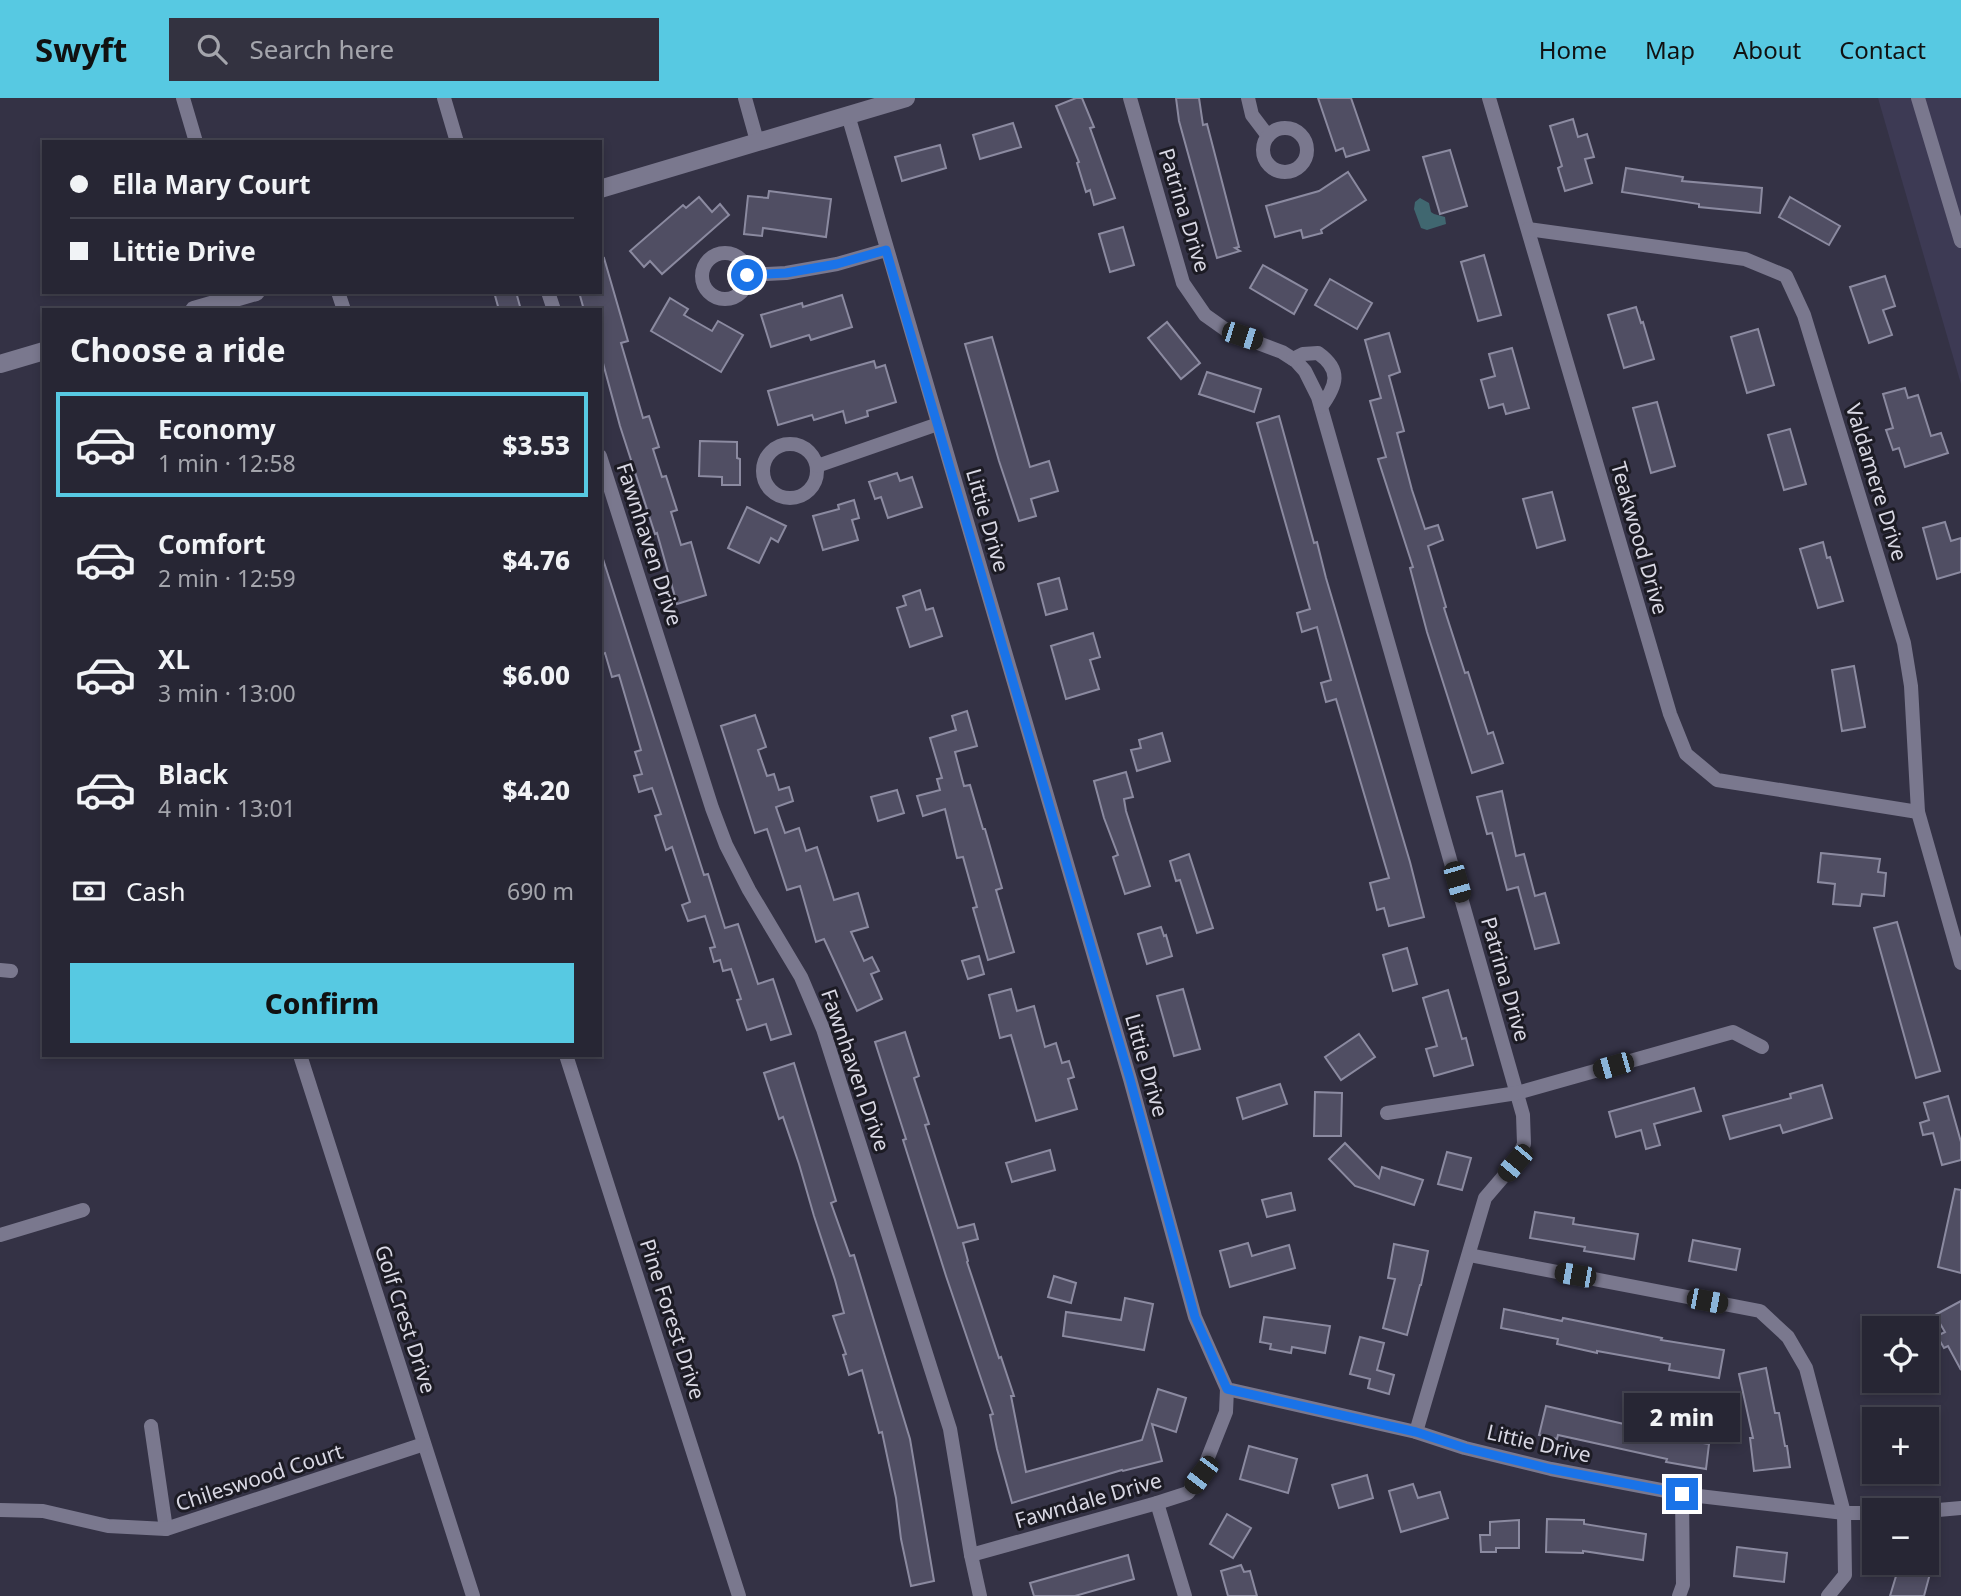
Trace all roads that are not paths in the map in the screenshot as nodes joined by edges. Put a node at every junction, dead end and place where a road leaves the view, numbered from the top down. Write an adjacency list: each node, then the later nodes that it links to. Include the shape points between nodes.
1 (183, 98): 11 (street)
2 (444, 98): 12 (street)
3 (745, 98): 13 (street)
4 (905, 98): 9 (street)
5 (1130, 98): 22 (street, Patrina Drive, via 1183,283 1199,310 1229,332)
6 (1248, 98): 10 (street, via 1252,115)
7 (1489, 98): 15 (street, Teakwood Drive)
8 (1918, 98): 16 (street)
9 (848, 115): 13 (street); 17 (street, Littie Drive)
10 (1268, 136)
11 (195, 140)
12 (456, 140)
13 (757, 141): 14 (street)
14 (602, 188)
15 (1528, 229): 28 (street, Teakwood Drive, via 1670,714 1686,754 1717,780); 28 (street, Valdamere Drive, via 1745,259 1786,275 1804,315 1904,643 1915,729)
16 (1961, 241)
17 (886, 250): 18 (street, via 786,273); 25 (street, Littie Drive)
18 (747, 275)
19 (246, 294): 20 (street)
20 (200, 308)
21 (42, 352): 23 (street)
22 (1293, 359): 24 (street, Patrina Drive, via 1305,371); 24 (street, Patrina Drive, via 1318,353 1333,366 1331,394)
23 (0, 364)
24 (1321, 407): 33 (street, Patrina Drive)
25 (938, 424): 27 (street); 38 (street, Littie Drive, via 1195,1317)
26 (602, 462): 50 (street, Fawnhaven Drive, via 726,845 802,977 823,1029 950,1429)
27 (817, 466)
28 (1918, 812): 29 (street, Valdamere Drive)
29 (1961, 963)
30 (1762, 1047): 33 (street, via 1733,1032)
31 (301, 1057): 41 (street, Golf Crest Drive)
32 (567, 1057): 52 (street, Pine Forest Drive)
33 (1517, 1093): 34 (street); 37 (street, Patrina Drive, via 1524,1144 1515,1163 1485,1198)
34 (1387, 1113)
35 (83, 1210): 36 (street)
36 (0, 1235)
37 (1469, 1255): 40 (street, Patrina Drive); 47 (street, via 1760,1311 1788,1337 1806,1368)
38 (1227, 1389): 40 (street, Littie Drive); 43 (street, Fawndale Drive, via 1226,1412 1201,1475 1188,1493)
39 (151, 1426): 49 (street, Chileswood Court)
40 (1416, 1432): 42 (street, Littie Drive, via 1551,1469)
41 (424, 1444): 49 (street, Chileswood Court); 51 (street, Golf Crest Drive)
42 (1682, 1494): 47 (street, Littie Drive); 55 (street, via 1683,1585)
43 (1157, 1503): 50 (street, Fawndale Drive); 54 (street)
44 (1961, 1508): 46 (street)
45 (0, 1510): 49 (street, via 43,1511 108,1526)
46 (1939, 1510)
47 (1844, 1513): 48 (street, Littie Drive); 56 (street, via 1845,1575)
48 (1862, 1513)
49 (166, 1529)
50 (971, 1555): 53 (street, Fawnhaven Drive)
51 (473, 1596)
52 (739, 1596)
53 (980, 1596)
54 (1185, 1596)
55 (1679, 1596)
56 (1828, 1596)

